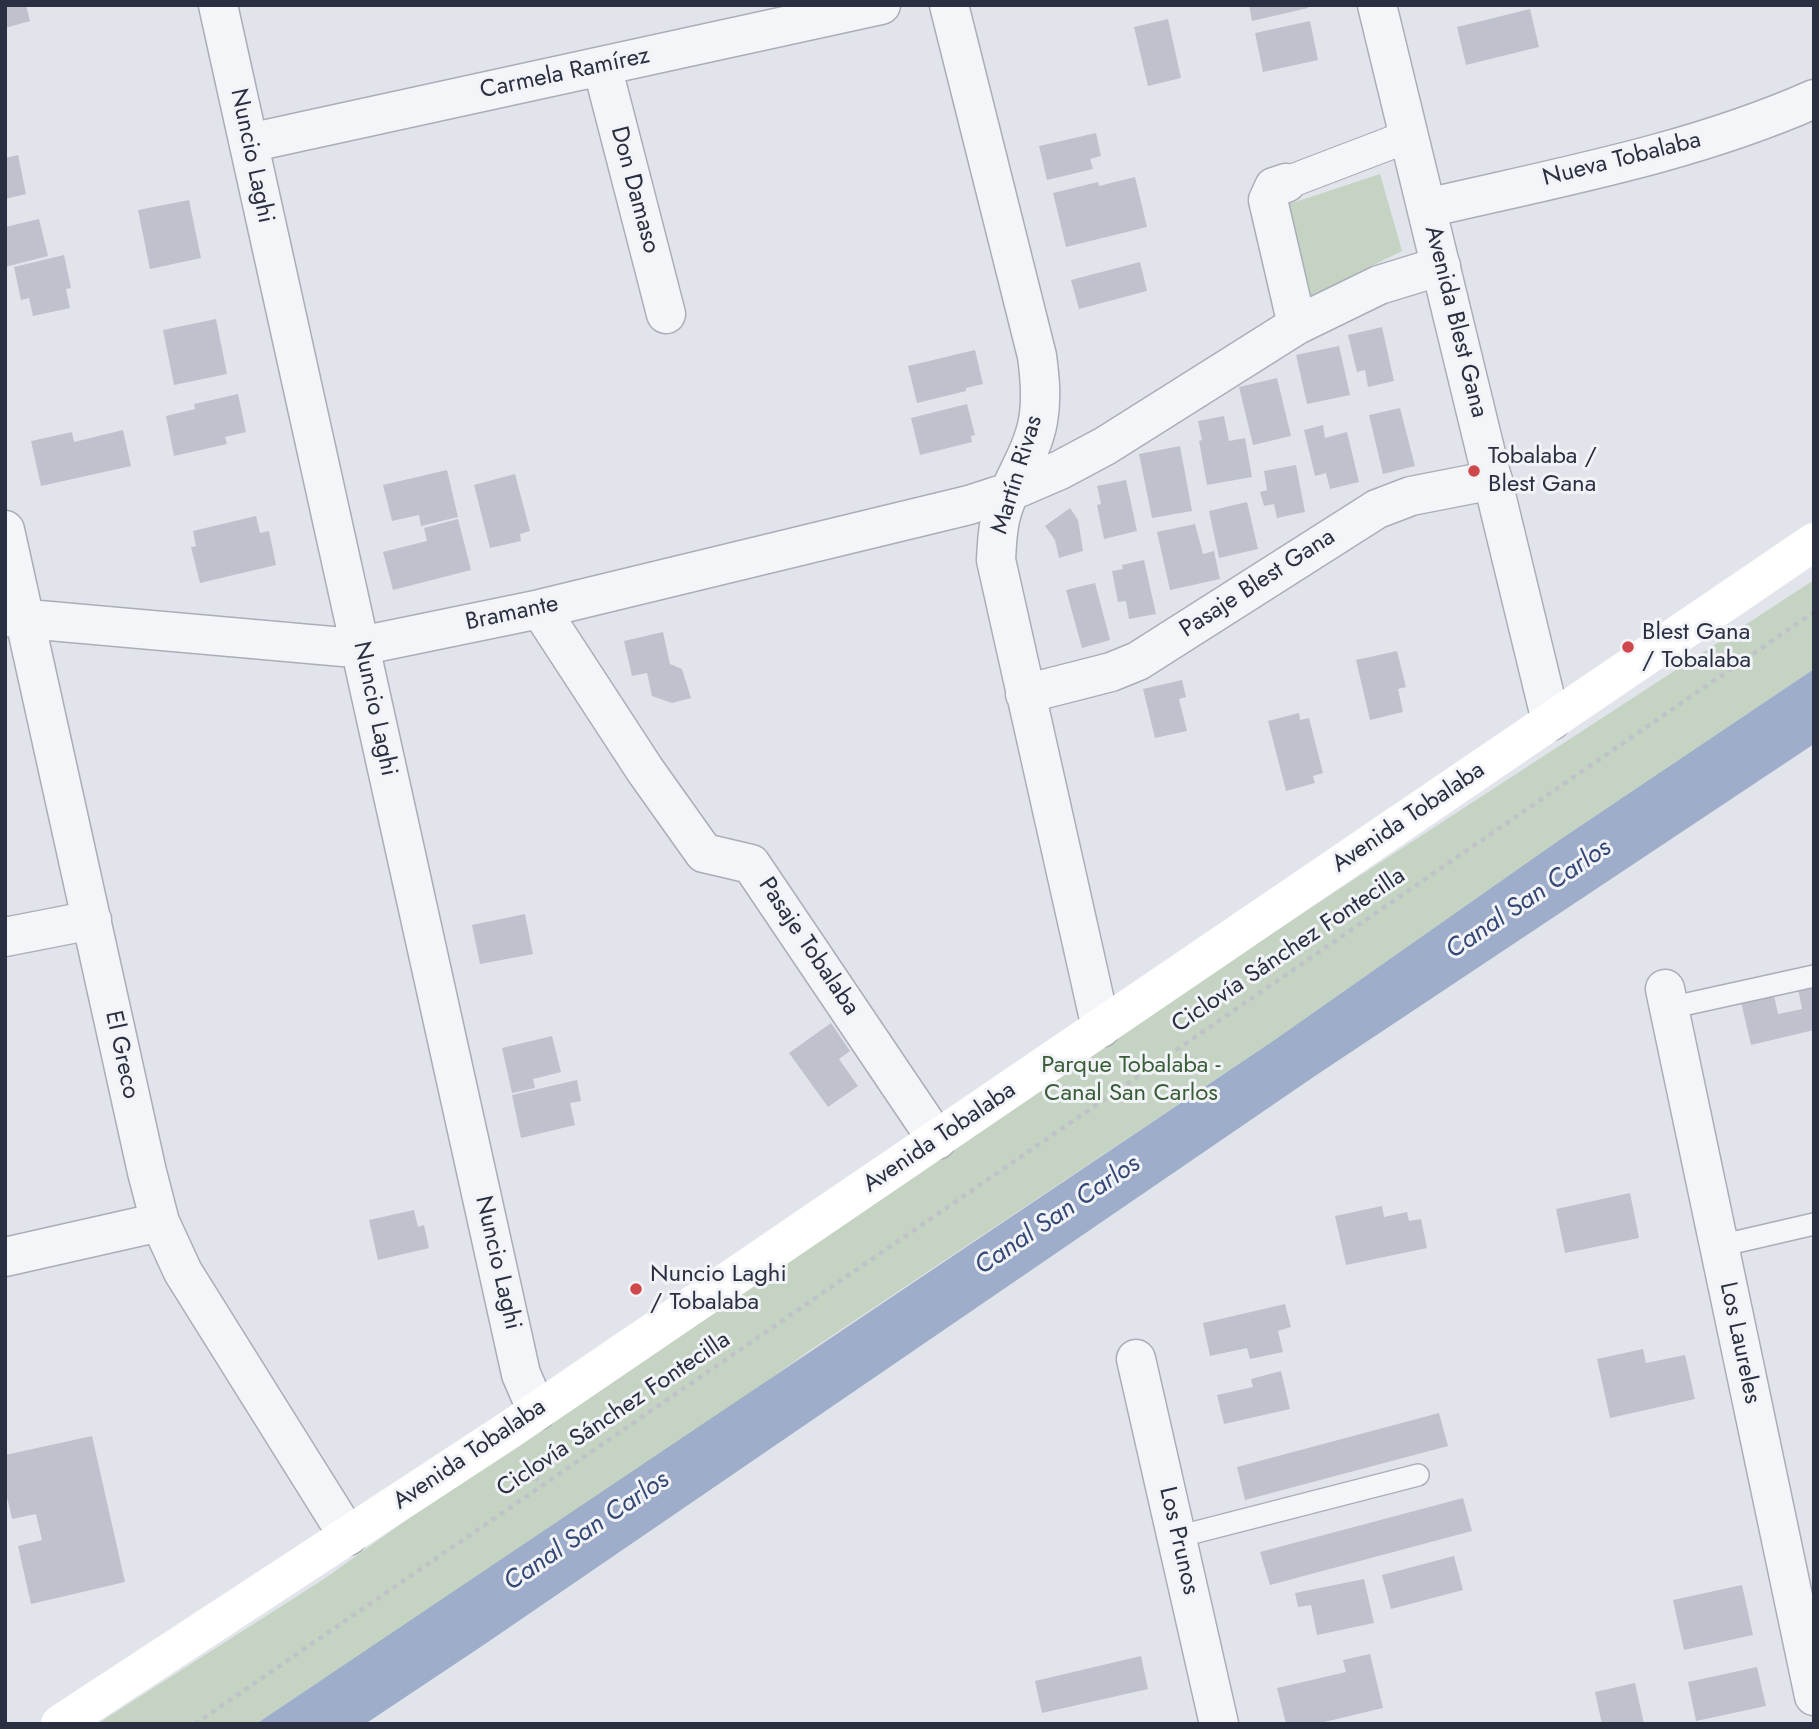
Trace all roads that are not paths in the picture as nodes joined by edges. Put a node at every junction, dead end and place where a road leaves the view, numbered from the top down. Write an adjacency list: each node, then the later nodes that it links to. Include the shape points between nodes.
1 (218, 5): 8 (street, Nuncio Laghi)
2 (881, 5): 5 (street, Carmela Ramírez)
3 (949, 5): 15 (street, Martín Rivas, via 1040,379 1038,424)
4 (1377, 5): 7 (street, Avenida Blest Gana)
5 (602, 66): 8 (street, Carmela Ramírez); 12 (street, Don Damaso)
6 (1814, 99): 10 (street, Nueva Tobalaba, via 1682,146)
7 (1409, 136): 9 (street); 10 (street, Avenida Blest Gana)
8 (248, 143): 20 (street, Nuncio Laghi)
9 (1286, 183): 13 (street, via 1274,187 1268,200)
10 (1427, 208): 11 (street, Avenida Blest Gana)
11 (1441, 266): 13 (street, via 1379,285); 14 (street, Avenida Blest Gana)
12 (666, 314)
13 (1297, 325): 15 (street, via 1105,446)
14 (1493, 480): 21 (street, Pasaje Blest Gana, via 1411,496 1377,509 1138,661); 22 (street, Avenida Blest Gana)
15 (1009, 492): 18 (street, Bramante); 21 (street, Martín Rivas, via 997,534 996,560)
16 (5, 530): 19 (street, El Greco)
17 (1814, 542): 22 (main road, Avenida Tobalaba)
18 (540, 609): 20 (street, Bramante); 28 (street, Pasaje Tobalaba, via 704,853 751,864)
19 (16, 618): 20 (street, Bramante); 23 (street, El Greco)
20 (360, 646): 34 (street, Nuncio Laghi, via 522,1374)
21 (1025, 694): 27 (street, Martín Rivas)
22 (1551, 721): 27 (main road, Avenida Tobalaba)
23 (92, 920): 24 (street); 29 (street, El Greco)
24 (5, 937)
25 (1814, 976): 26 (lane)
26 (1667, 999): 31 (street, Los Laureles)
27 (1101, 1028): 28 (main road, Avenida Tobalaba)
28 (937, 1140): 34 (main road, Avenida Tobalaba)
29 (160, 1222): 32 (street); 36 (street, El Greco, via 183,1272)
30 (1814, 1224): 31 (lane)
31 (1719, 1246): 38 (street, Los Laureles)
32 (5, 1256)
33 (1136, 1359): 37 (street, Los Prunos)
34 (537, 1411): 36 (main road, Avenida Tobalaba)
35 (1418, 1475): 37 (lane)
36 (348, 1536): 39 (main road, Avenida Tobalaba)
37 (1177, 1537): 40 (street, Los Prunos)
38 (1814, 1696)
39 (60, 1724)
40 (1219, 1724)

